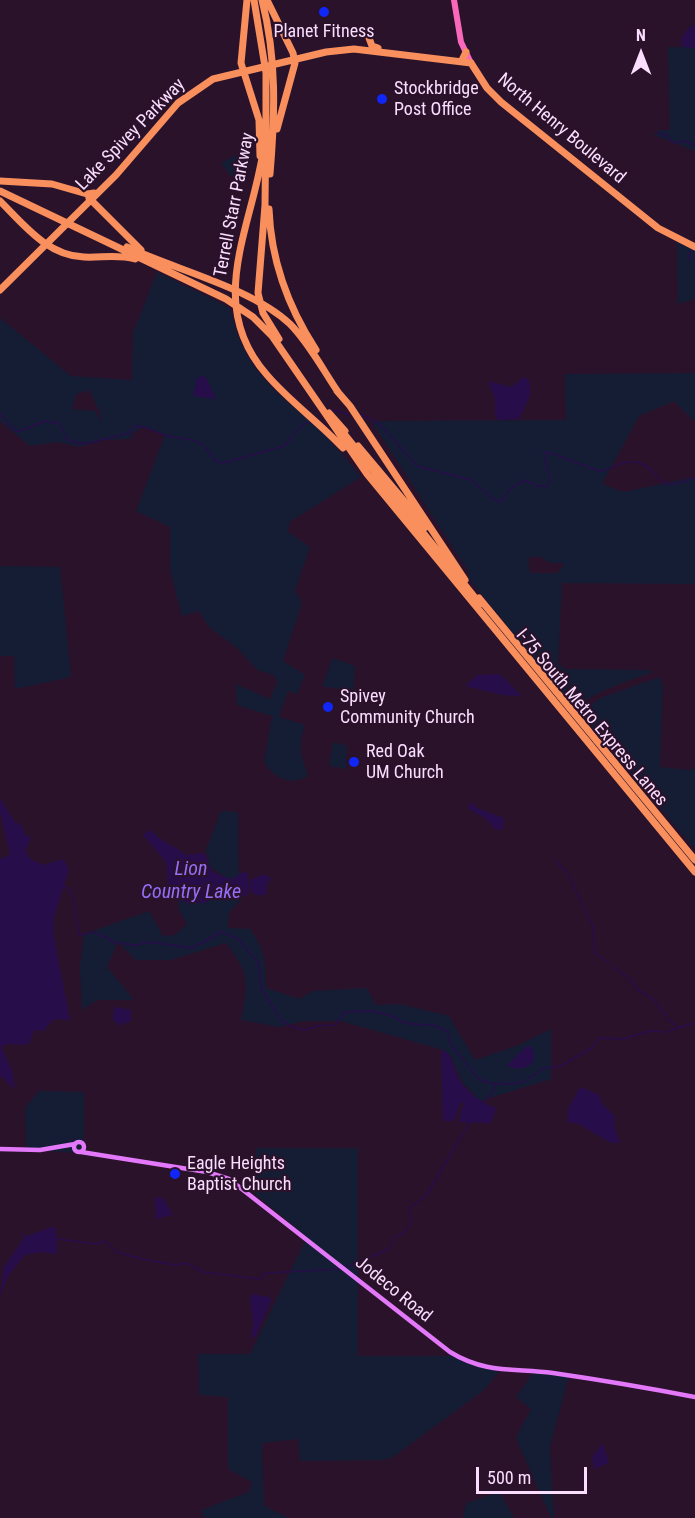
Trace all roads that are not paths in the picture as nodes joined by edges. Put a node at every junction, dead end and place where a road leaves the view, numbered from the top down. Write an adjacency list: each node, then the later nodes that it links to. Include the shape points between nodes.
1 (247, 0): 12 (highway)
2 (254, 0): 13 (highway, Terrell Starr Parkway, via 266,73)
3 (262, 0): 14 (highway, Terrell Starr Parkway, via 274,71)
4 (267, 0): 9 (highway)
5 (454, 0): 7 (main road, North Henry Boulevard)
6 (326, 43): 8 (highway)
7 (466, 52): 10 (highway); 11 (main road, North Henry Boulevard)
8 (326, 55): 9 (highway, Lake Spivey Parkway); 10 (highway, Lake Spivey Parkway, via 360,46); 11 (highway, via 337,50 368,49)
9 (295, 56): 12 (highway, Lake Spivey Parkway); 17 (highway)
10 (462, 60): 11 (highway, Lake Spivey Parkway)
11 (471, 63): 24 (highway, North Henry Boulevard, via 496,98)
12 (240, 68): 16 (highway, Lake Spivey Parkway, via 185,97); 19 (highway, via 261,131); 22 (highway, Lake Spivey Parkway, via 210,78 183,94)
13 (266, 116): 19 (highway, Terrell Starr Parkway); 23 (highway)
14 (272, 145): 17 (highway, Terrell Starr Parkway); 23 (highway)
15 (142, 156): 16 (highway)
16 (132, 157): 22 (highway, Lake Spivey Parkway)
17 (271, 164): 37 (highway, Terrell Starr Parkway, via 270,222 280,279 298,320)
18 (0, 181): 22 (highway, via 52,184)
19 (257, 182): 39 (highway, Terrell Starr Parkway, via 235,280 236,313 245,342 262,370)
20 (0, 186): 27 (highway)
21 (0, 191): 27 (highway)
22 (92, 199): 29 (highway, Lake Spivey Parkway); 31 (highway, via 130,241)
23 (266, 200): 36 (highway, I-75 South Metro Express Lanes, via 258,297)
24 (622, 200): 26 (highway, North Henry Boulevard); 26 (main road, via 634,201)
25 (0, 201): 29 (highway)
26 (644, 217): 30 (highway, North Henry Boulevard, via 672,237)
27 (63, 219): 28 (highway)
28 (73, 224): 31 (highway); 32 (highway)
29 (44, 246): 32 (highway, via 78,257 129,258); 33 (highway, Lake Spivey Parkway); 34 (highway, Lake Spivey Parkway)
30 (695, 247)
31 (156, 259): 35 (highway, via 275,311 300,336)
32 (168, 272): 36 (highway, via 233,303 258,321)
33 (0, 285)
34 (0, 290)
35 (337, 391): 37 (highway); 41 (highway)
36 (321, 405): 38 (highway, I-75 South Metro Express Lanes); 39 (highway); 40 (highway)
37 (350, 406): 43 (highway, via 479,598)
38 (335, 421): 40 (highway, I-75 South Metro Express Lanes); 41 (highway, I-75 South Metro Express Lanes)
39 (367, 474): 45 (highway)
40 (404, 511): 42 (highway, I-75 South Metro Express Lanes)
41 (424, 525): 42 (highway, I-75 South Metro Express Lanes)
42 (466, 587): 44 (highway, I-75 South Metro Express Lanes)
43 (695, 860)
44 (695, 866)
45 (695, 872)
46 (0, 1149): 47 (main road, Jodeco Road, via 79,1148 231,1180 450,1352 475,1365)
47 (695, 1395)

